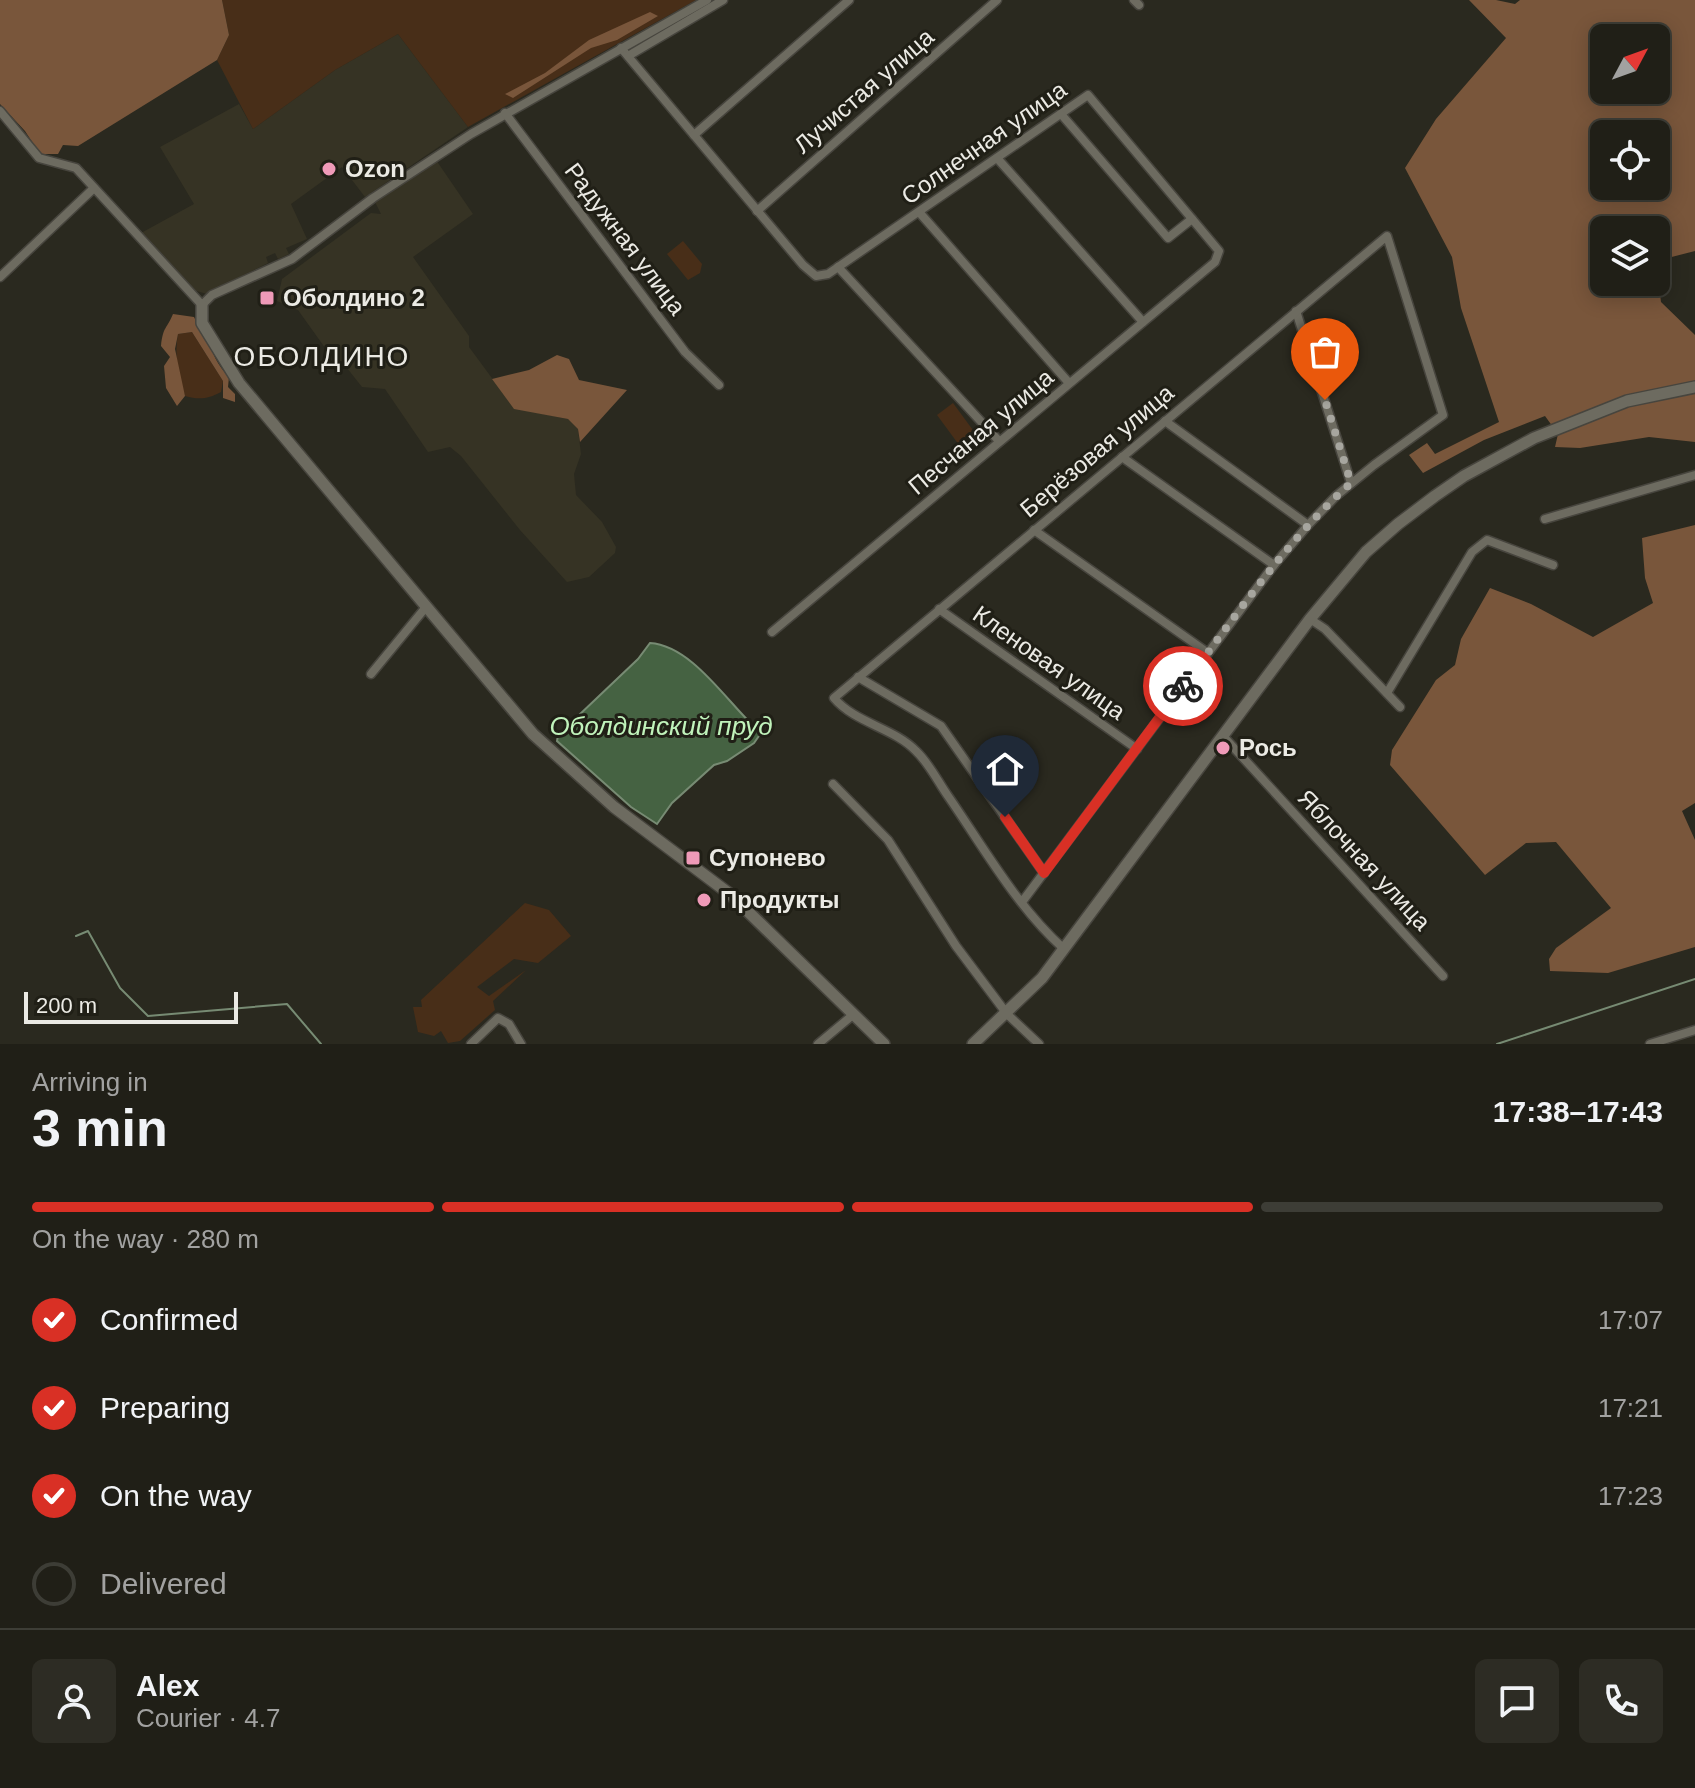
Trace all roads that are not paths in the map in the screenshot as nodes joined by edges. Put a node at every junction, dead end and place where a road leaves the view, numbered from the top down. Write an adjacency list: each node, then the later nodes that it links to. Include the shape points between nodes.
1 (707, 0): 5 (street)
2 (723, 0): 6 (street)
3 (849, 0): 10 (street)
4 (997, 0): 13 (street, Лучистая улица)
5 (621, 48): 6 (street); 8 (street)
6 (628, 56): 10 (street)
7 (0, 111): 12 (street, via 39,158 70,165)
8 (505, 113): 19 (street, via 373,198 292,259 212,295); 23 (street, Радужная улица, via 685,352)
9 (1061, 114): 11 (street, Солнечная улица); 15 (street, via 1168,238); 15 (street, Солнечная улица, via 1088,95)
10 (694, 135): 13 (street)
11 (997, 158): 14 (street, Солнечная улица); 21 (street)
12 (94, 188): 18 (street); 19 (street)
13 (757, 211): 17 (street, via 816,276)
14 (919, 212): 17 (street, Солнечная улица); 22 (street)
15 (1192, 219): 16 (street, Солнечная улица, via 1219,251)
16 (1215, 262): 21 (street, Песчаная улица)
17 (838, 267): 26 (street)
18 (0, 277)
19 (202, 305): 35 (street, via 202,323 239,383)
20 (1296, 311): 25 (street, Берёзовая улица); 29 (street); 29 (street, Берёзовая улица, via 1387,236 1443,408 1441,418)
21 (1143, 322): 22 (street, Песчаная улица)
22 (1069, 383): 26 (street, Песчаная улица)
23 (719, 385)
24 (1695, 387): 37 (street, via 1627,401 1563,424 1464,476 1366,552)
25 (1165, 421): 27 (street, Берёзовая улица); 31 (street)
26 (999, 441): 38 (street, Песчаная улица)
27 (1122, 457): 32 (street, Берёзовая улица); 33 (street)
28 (1695, 475): 30 (street)
29 (1351, 483): 31 (street)
30 (1545, 519)
31 (1308, 525): 33 (street)
32 (1034, 530): 36 (street, Берёзовая улица); 39 (street)
33 (1274, 565): 39 (street)
34 (1553, 565): 42 (street, via 1487,540 1472,552)
35 (426, 607): 40 (street); 51 (street, via 533,734 614,807 731,895)
36 (939, 609): 41 (street, Берёзовая улица); 45 (street, Кленовая улица)
37 (1310, 619): 42 (street); 44 (street)
38 (772, 632)
39 (1208, 653): 45 (street)
40 (371, 674)
41 (858, 677): 47 (street, via 941,726); 48 (street, Берёзовая улица, via 834,698 918,753)
42 (1387, 693): 43 (street)
43 (1400, 707)
44 (1223, 736): 49 (street); 50 (street, Яблочная улица)
45 (1137, 749): 47 (street)
46 (833, 784): 52 (street, via 888,840)
47 (1044, 873): 48 (street)
48 (1022, 902): 49 (street)
49 (1064, 949): 52 (street)
50 (1443, 976)
51 (854, 1014): 56 (street); 57 (street)
52 (1007, 1014): 58 (street); 59 (street)
53 (1695, 1030): 60 (street)
54 (471, 1044): 55 (street, via 498,1018 509,1024)
55 (521, 1044)
56 (818, 1044)
57 (884, 1044)
58 (973, 1044)
59 (1039, 1044)
60 (1650, 1044)

